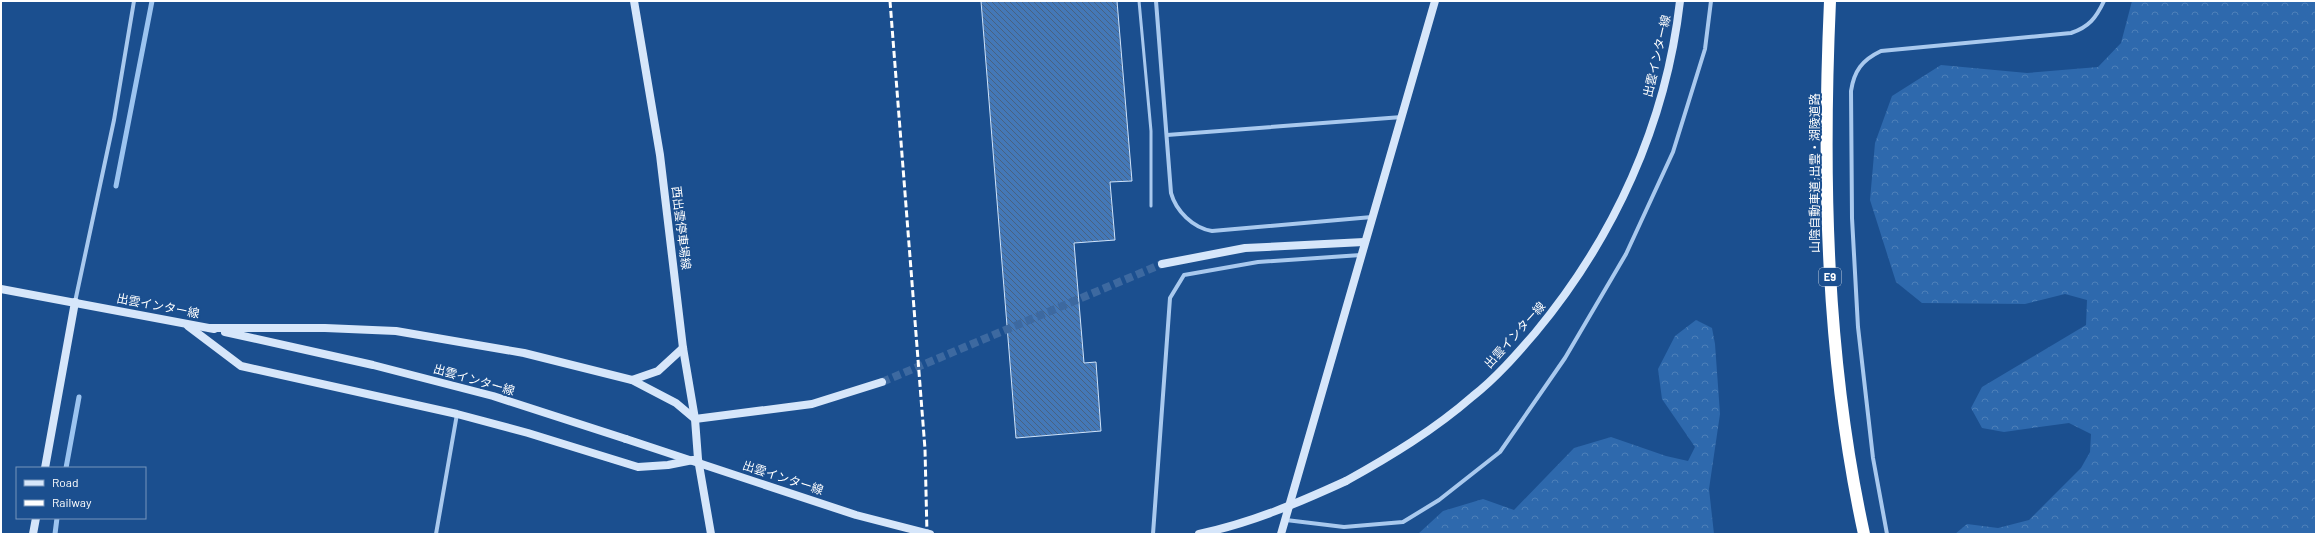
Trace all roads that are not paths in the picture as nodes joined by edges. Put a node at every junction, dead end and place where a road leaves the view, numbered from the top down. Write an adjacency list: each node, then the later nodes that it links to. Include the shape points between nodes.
1 (134, 1): 18 (street, via 114,120)
2 (634, 1): 21 (main road, 西出雲停車場線, via 660,155)
3 (1139, 1): 12 (lane, via 1151,131)
4 (1156, 1): 11 (street)
5 (1435, 1): 10 (main road)
6 (1680, 1): 35 (main road, 出雲インター線, bridge, via 1669,64 1647,140 1623,199 1578,276 1526,343 1474,396 1412,443 1346,481 1273,513 1235,526)
7 (1711, 1): 29 (street, via 1705,49 1673,152 1626,254 1565,358 1500,452 1439,500 1403,522 1344,528)
8 (1830, 1): 37 (highway, 山陰自動車道;出雲・湖陵道路 / E9, via 1827,173 1831,287 1841,394)
9 (2104, 1): 38 (street, via 2095,18 2080,30 2071,33 1881,51 1864,61 1853,79 1851,92 1854,274 1865,400)
10 (1403, 117): 11 (street); 13 (main road)
11 (1167, 134): 13 (street, via 1173,200 1193,224 1205,230)
12 (1151, 206)
13 (1372, 217): 14 (main road)
14 (1364, 242): 15 (main road); 16 (main road, via 1245,248)
15 (1361, 255): 29 (main road); 34 (street, via 1258,262 1184,275 1170,298)
16 (1162, 264)
17 (1, 289): 18 (main road, 出雲インター線)
18 (75, 302): 19 (main road, 出雲インター線); 27 (main road)
19 (186, 324): 20 (main road, 出雲インター線); 24 (main road, via 241,366)
20 (210, 328): 22 (main road, via 396,331 524,353); 33 (main road, 出雲インター線, bridge, via 373,365 493,396 856,515)
21 (684, 348): 22 (main road, via 658,371); 25 (main road, 西出雲停車場線)
22 (632, 380): 25 (main road, via 676,403)
23 (882, 382): 25 (main road, via 812,404)
24 (457, 414): 26 (main road, via 528,433 638,468); 31 (street)
25 (695, 419): 26 (main road, 西出雲停車場線)
26 (698, 459): 32 (main road, 西出雲停車場線)
27 (45, 467)
28 (36, 519): 30 (main road)
29 (1286, 520): 36 (main road)
30 (33, 534)
31 (436, 534)
32 (711, 534)
33 (930, 534)
34 (1153, 534)
35 (1199, 534)
36 (1281, 534)
37 (1864, 534)
38 (1887, 534)

